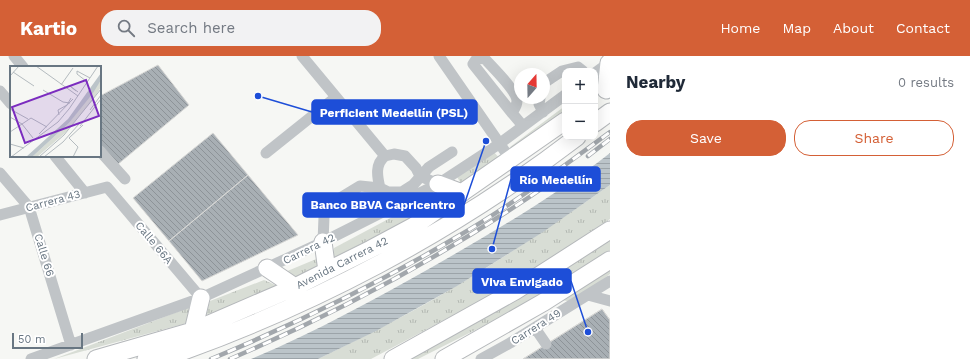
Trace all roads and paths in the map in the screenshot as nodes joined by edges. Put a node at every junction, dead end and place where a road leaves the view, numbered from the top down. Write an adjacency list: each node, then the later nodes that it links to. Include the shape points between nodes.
1 (14, 56): 5 (street)
2 (302, 56): 11 (street)
3 (439, 56): 21 (street)
4 (608, 60): 6 (street); 10 (highway)
5 (22, 66)
6 (598, 70)
7 (562, 71): 8 (street)
8 (550, 79)
9 (0, 91): 13 (street)
10 (604, 92)
11 (336, 97): 24 (street); 25 (street)
12 (562, 97): 15 (street, Carrera 42)
13 (10, 103)
14 (540, 104): 15 (street)
15 (543, 112): 18 (street, Carrera 42)
16 (512, 113): 16 (street, via 473,64 477,58 485,59 512,91 517,99); 18 (street)
17 (562, 123): 27 (highway, Avenida Carrera 42)
18 (524, 126): 21 (street, Carrera 42)
19 (564, 140): 38 (highway, via 462,205)
20 (573, 140): 57 (highway, Avenida Carrera 42, via 533,171 463,216 362,272 248,326)
21 (499, 144): 27 (street); 31 (street, Carrera 42)
22 (101, 152): 30 (street)
23 (452, 152): 29 (street)
24 (266, 153)
25 (385, 156): 29 (street, via 404,156); 33 (street, via 378,163 377,178)
26 (56, 157): 34 (street)
27 (511, 160): 35 (highway, Avenida Carrera 42)
28 (0, 173): 36 (street, Calle 66)
29 (420, 176): 31 (street); 33 (street, via 413,185 402,192 388,192)
30 (125, 179)
31 (438, 184): 35 (highway); 40 (street, Carrera 42)
32 (107, 187): 34 (street, Carrera 43); 47 (street, Calle 66A)
33 (380, 188): 40 (street, via 360,186 332,203 326,209 324,217)
34 (85, 192): 36 (street, Carrera 43)
35 (462, 193): 38 (highway, Avenida Carrera 42)
36 (29, 207): 37 (street, Carrera 43); 53 (street, Calle 66)
37 (0, 215)
38 (414, 226): 43 (highway, Avenida Carrera 42)
39 (610, 230): 58 (highway, via 516,291)
40 (323, 242): 42 (street, Carrera 42); 43 (highway)
41 (610, 260): 59 (highway, via 544,302)
42 (267, 268): 45 (highway); 47 (street, Carrera 42)
43 (327, 271): 45 (highway, Avenida Carrera 42)
44 (610, 281): 46 (street, Carrera 49)
45 (294, 287): 50 (highway, Avenida Carrera 42)
46 (588, 295): 48 (street); 49 (street, Carrera 49)
47 (201, 298): 50 (highway); 53 (street, Carrera 42)
48 (610, 301)
49 (535, 328): 51 (street, Carrera 49); 52 (street)
50 (187, 333): 55 (highway, Avenida Carrera 42); 56 (highway)
51 (510, 344): 60 (street, Carrera 49); 61 (street)
52 (546, 344)
53 (71, 345): 54 (street, Carrera 42)
54 (31, 359)
55 (96, 359)
56 (146, 359)
57 (161, 359)
58 (393, 359)
59 (444, 359)
60 (481, 359)
61 (500, 359)

